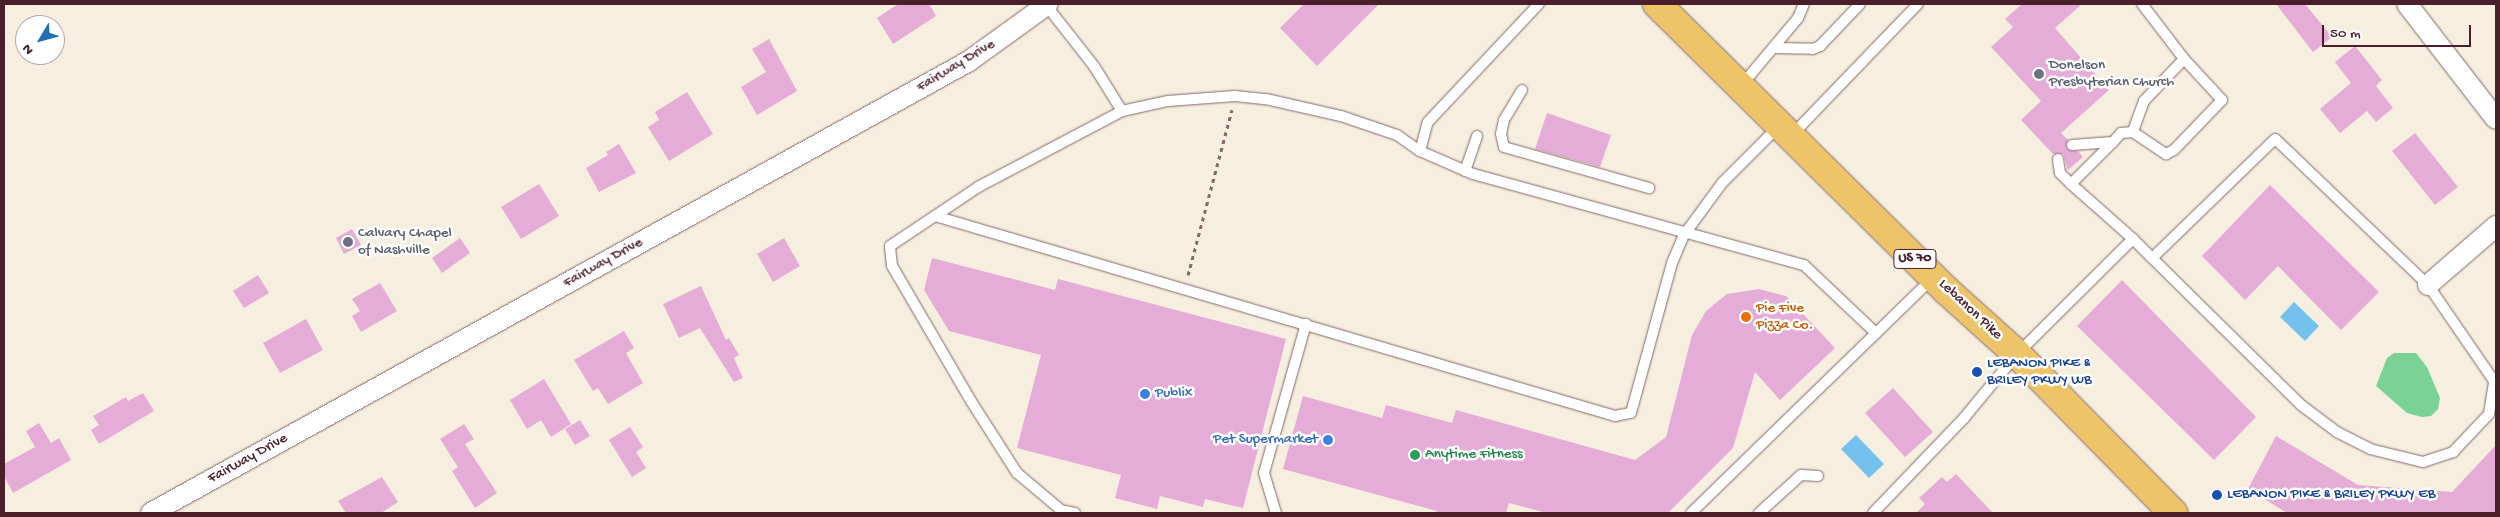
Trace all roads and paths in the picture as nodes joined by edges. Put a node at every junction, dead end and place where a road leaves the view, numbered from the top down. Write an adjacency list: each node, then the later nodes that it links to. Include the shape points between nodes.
1 (1047, 4): 14 (lane, via 1094,66); 38 (street, Fairway Drive, via 969,61)
2 (1539, 4): 21 (lane, via 1428,122)
3 (1658, 4): 11 (main road, Lebanon Pike / US 70)
4 (1804, 4): 9 (lane, via 1798,18)
5 (1860, 4): 9 (lane, via 1820,46 1813,49)
6 (1918, 4): 16 (lane)
7 (2142, 4): 10 (lane)
8 (2407, 4): 15 (street)
9 (1774, 48): 11 (lane)
10 (2184, 59): 17 (lane, via 2144,101); 17 (lane, via 2222,100 2174,150 2166,154)
11 (1740, 86): 16 (main road, Lebanon Pike / US 70)
12 (1522, 90): 25 (lane, via 1504,120 1501,134 1504,147)
13 (1232, 109): 33 (path)
14 (1122, 111): 21 (lane, via 1168,101 1236,96 1266,99 1341,116 1397,135); 26 (lane, via 978,187)
15 (2496, 120)
16 (1785, 131): 28 (lane, via 1722,183); 31 (main road, Lebanon Pike / US 70)
17 (2133, 132): 19 (lane, via 2121,133)
18 (1477, 136): 23 (lane)
19 (2113, 142): 20 (lane); 24 (lane)
20 (2072, 145)
21 (1420, 151): 23 (lane)
22 (2058, 159): 24 (lane, via 2060,173)
23 (1466, 172): 28 (lane)
24 (2071, 184): 29 (lane)
25 (1649, 188)
26 (935, 216): 33 (lane); 39 (lane, via 890,246 892,266 971,401 1018,473 1061,510)
27 (2496, 226): 32 (street)
28 (1684, 235): 34 (lane, via 1672,263 1631,414 1615,416); 35 (lane, via 1804,266)
29 (2133, 239): 30 (lane); 36 (lane)
30 (2152, 258): 32 (lane, via 2275,139); 32 (lane, via 2308,411 2370,449 2422,462 2453,452 2489,414 2494,381)
31 (1934, 278): 35 (lane); 36 (main road, Lebanon Pike / US 70)
32 (2428, 285)
33 (1185, 288): 34 (lane)
34 (1306, 324): 40 (lane, via 1264,473)
35 (1876, 333): 41 (lane)
36 (2017, 354): 43 (lane, via 1964,418); 44 (main road, Lebanon Pike / US 70)
37 (1818, 476): 42 (lane, via 1801,475)
38 (151, 513)
39 (1075, 513)
40 (1276, 513)
41 (1691, 513)
42 (1759, 513)
43 (1873, 513)
44 (2173, 513)

